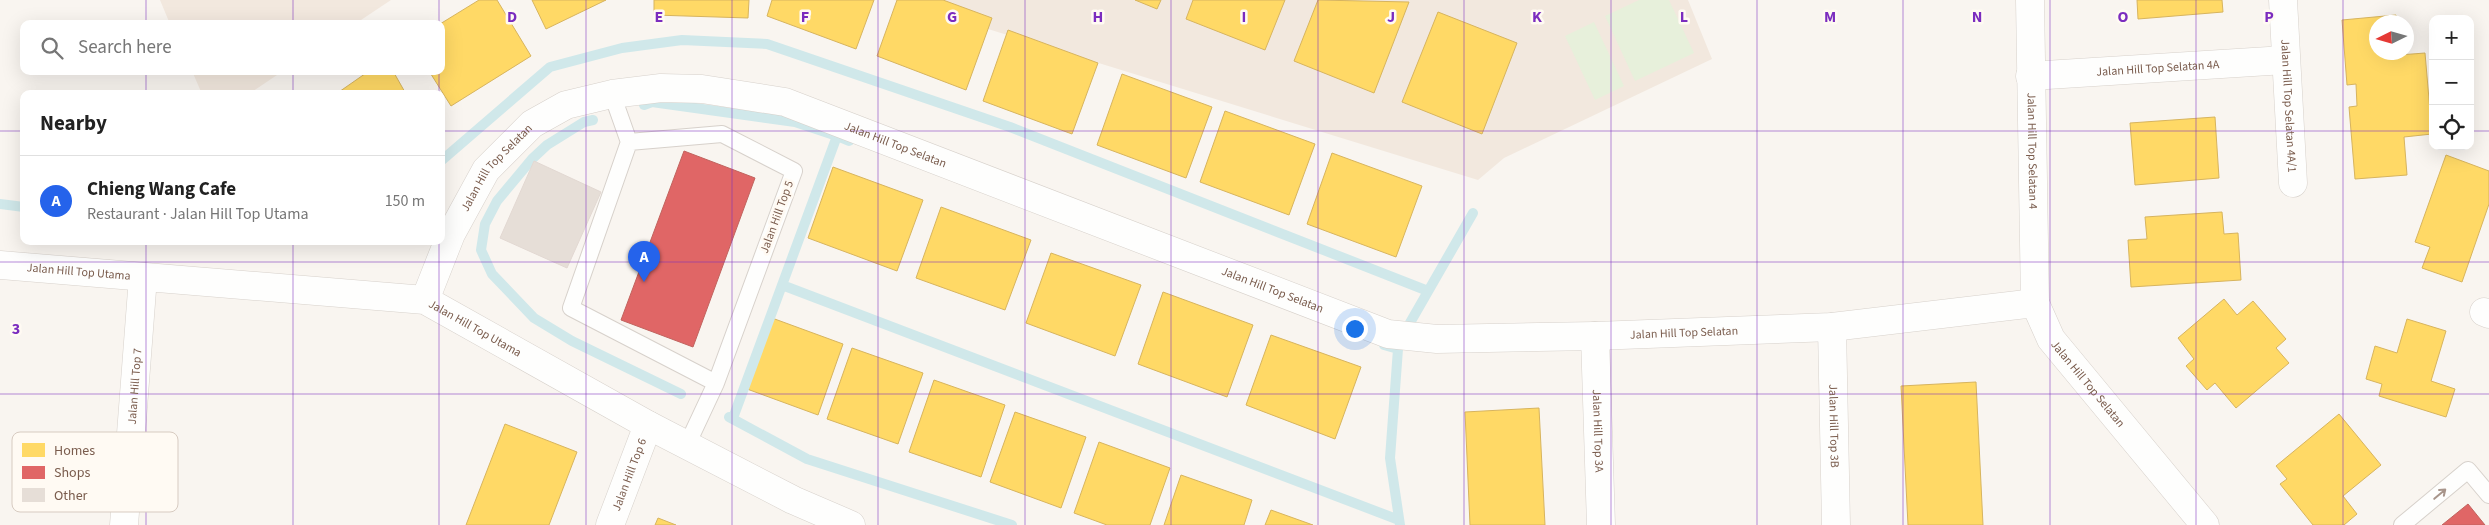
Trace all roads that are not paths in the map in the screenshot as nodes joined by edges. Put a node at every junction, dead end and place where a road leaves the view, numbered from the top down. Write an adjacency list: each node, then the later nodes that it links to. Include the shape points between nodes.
1 (2030, 0): 4 (street, Jalan Hill Top Selatan 4)
2 (2283, 0): 3 (street, Jalan Hill Top Selatan 4A/1)
3 (2285, 60): 4 (street, Jalan Hill Top Selatan 4A); 7 (street, Jalan Hill Top Selatan 4A/1)
4 (2030, 76): 11 (street, Jalan Hill Top Selatan 4)
5 (612, 94): 6 (lane); 10 (street, Jalan Hill Top Selatan, via 566,105 532,124 486,170 451,234); 13 (street, Jalan Hill Top Selatan, via 661,88 702,89 785,102 1388,334 1437,339)
6 (628, 142): 14 (lane, via 570,308); 14 (lane, Jalan Hill Top 5, via 722,134 794,171)
7 (2294, 183)
8 (0, 265): 9 (street, Jalan Hill Top Utama)
9 (143, 277): 10 (street, Jalan Hill Top Utama); 16 (street, Jalan Hill Top 7)
10 (425, 300): 15 (street, Jalan Hill Top Utama)
11 (2035, 303): 12 (street, Jalan Hill Top Selatan); 25 (street, Jalan Hill Top Selatan, via 2051,339)
12 (1832, 327): 13 (street, Jalan Hill Top Selatan); 24 (street, Jalan Hill Top 3B)
13 (1596, 336): 23 (street, Jalan Hill Top 3A)
14 (716, 383): 17 (lane)
15 (648, 425): 17 (street, Jalan Hill Top Utama); 21 (street, Jalan Hill Top 6)
16 (131, 432)
17 (687, 445): 22 (street, Jalan Hill Top Utama, via 793,500)
18 (2489, 496): 26 (lane, one-way to 18, via 2468,470)
19 (125, 512): 20 (street, Jalan Hill Top 7)
20 (124, 525)
21 (610, 525)
22 (851, 525)
23 (1601, 525)
24 (1836, 525)
25 (2205, 525)
26 (2402, 525)

